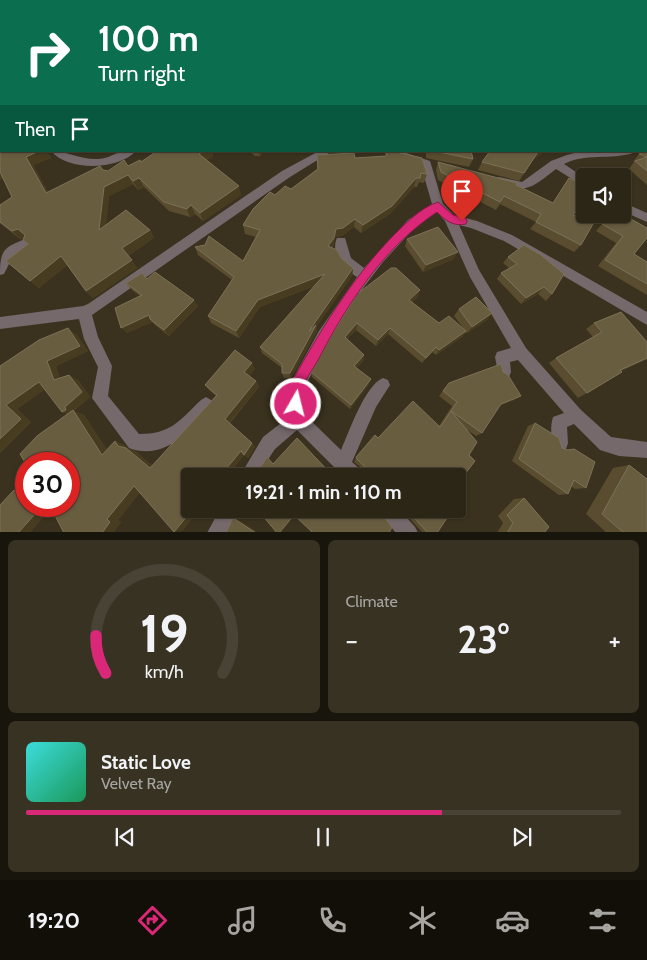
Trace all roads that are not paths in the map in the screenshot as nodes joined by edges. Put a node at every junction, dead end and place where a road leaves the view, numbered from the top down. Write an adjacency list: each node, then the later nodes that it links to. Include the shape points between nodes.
1 (58, 152): 6 (street, via 85,162)
2 (129, 152): 6 (street)
3 (325, 152): 11 (street)
4 (391, 152): 13 (street, via 430,164)
5 (626, 152): 7 (street, via 570,157)
6 (108, 162): 8 (street)
7 (555, 164): 9 (street); 10 (street, via 521,187)
8 (114, 174)
9 (576, 177)
10 (491, 179)
11 (251, 199): 12 (street); 17 (street)
12 (265, 205)
13 (438, 206): 16 (street); 23 (street, via 412,223)
14 (631, 210): 15 (street)
15 (647, 218)
16 (450, 219): 26 (street, via 474,224 508,238); 28 (street, via 474,273)
17 (191, 240): 20 (street); 22 (street)
18 (341, 240): 23 (street, via 343,257)
19 (26, 244): 21 (street, via 8,253)
20 (204, 248)
21 (0, 270)
22 (144, 272): 24 (street); 25 (street)
23 (365, 275): 33 (street, via 328,329 295,389)
24 (157, 277)
25 (84, 312): 27 (street); 31 (street, via 91,339 104,366 100,398 135,442 158,442 180,431)
26 (647, 319)
27 (0, 323)
28 (522, 352): 29 (street, via 502,357); 32 (street)
29 (504, 372)
30 (383, 385): 36 (street, via 371,402)
31 (206, 405)
32 (576, 415): 34 (street, via 559,423); 35 (street, via 606,444)
33 (298, 419): 36 (street); 37 (street, via 269,444)
34 (560, 443)
35 (647, 450)
36 (343, 464): 38 (street)
37 (253, 468)
38 (347, 468)
39 (225, 518): 41 (street)
40 (396, 518): 42 (street)
41 (216, 532)
42 (410, 532)

